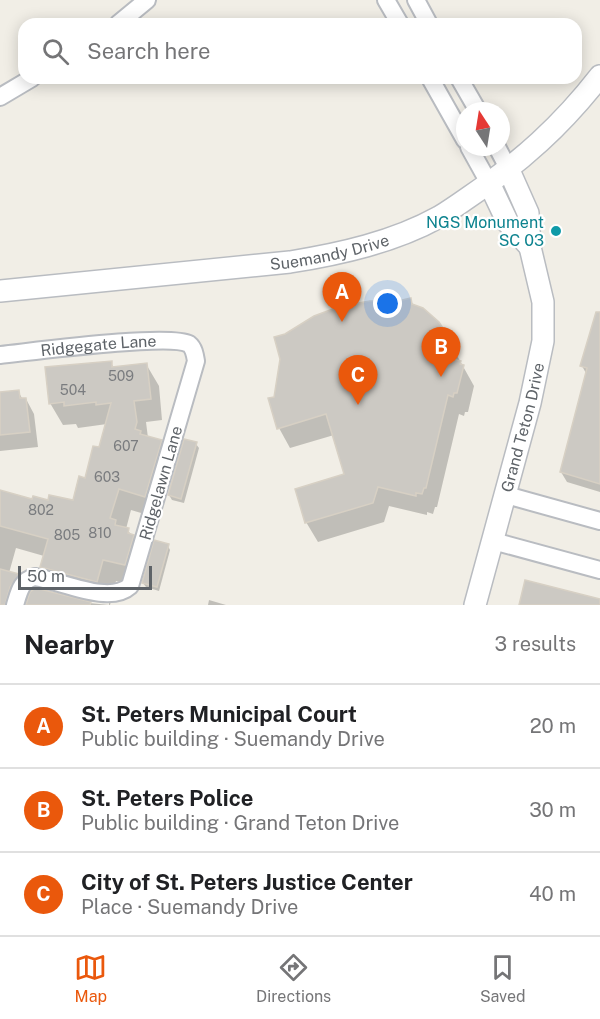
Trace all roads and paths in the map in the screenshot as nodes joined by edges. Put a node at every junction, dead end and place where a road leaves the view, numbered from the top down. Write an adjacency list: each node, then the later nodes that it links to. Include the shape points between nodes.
1 (147, 0): 4 (street)
2 (386, 0): 5 (street)
3 (416, 0): 6 (street)
4 (125, 18)
5 (396, 18)
6 (426, 18)
7 (600, 76): 16 (street, Suemandy Drive, via 542,142)
8 (22, 84): 11 (street)
9 (433, 84): 13 (street)
10 (462, 84): 12 (street)
11 (0, 97)
12 (473, 102)
13 (456, 124)
14 (474, 156): 17 (street)
15 (502, 156): 16 (street)
16 (508, 168): 17 (street, Suemandy Drive); 18 (street, Grand Teton Drive, via 528,213)
17 (489, 183): 18 (street, Grand Teton Drive, via 508,223); 19 (street, Suemandy Drive, via 438,218 330,255)
18 (530, 247): 22 (street, Grand Teton Drive, via 543,302 543,341)
19 (0, 291)
20 (194, 351): 21 (street, Ridgegate Lane, via 173,340); 26 (street, Ridgelawn Lane, via 196,361 130,586 124,592 104,596 28,578)
21 (0, 355)
22 (506, 495): 23 (street); 24 (street, Grand Teton Drive)
23 (600, 521)
24 (493, 541): 25 (street); 27 (street, Grand Teton Drive)
25 (600, 570)
26 (15, 605)
27 (475, 605)

